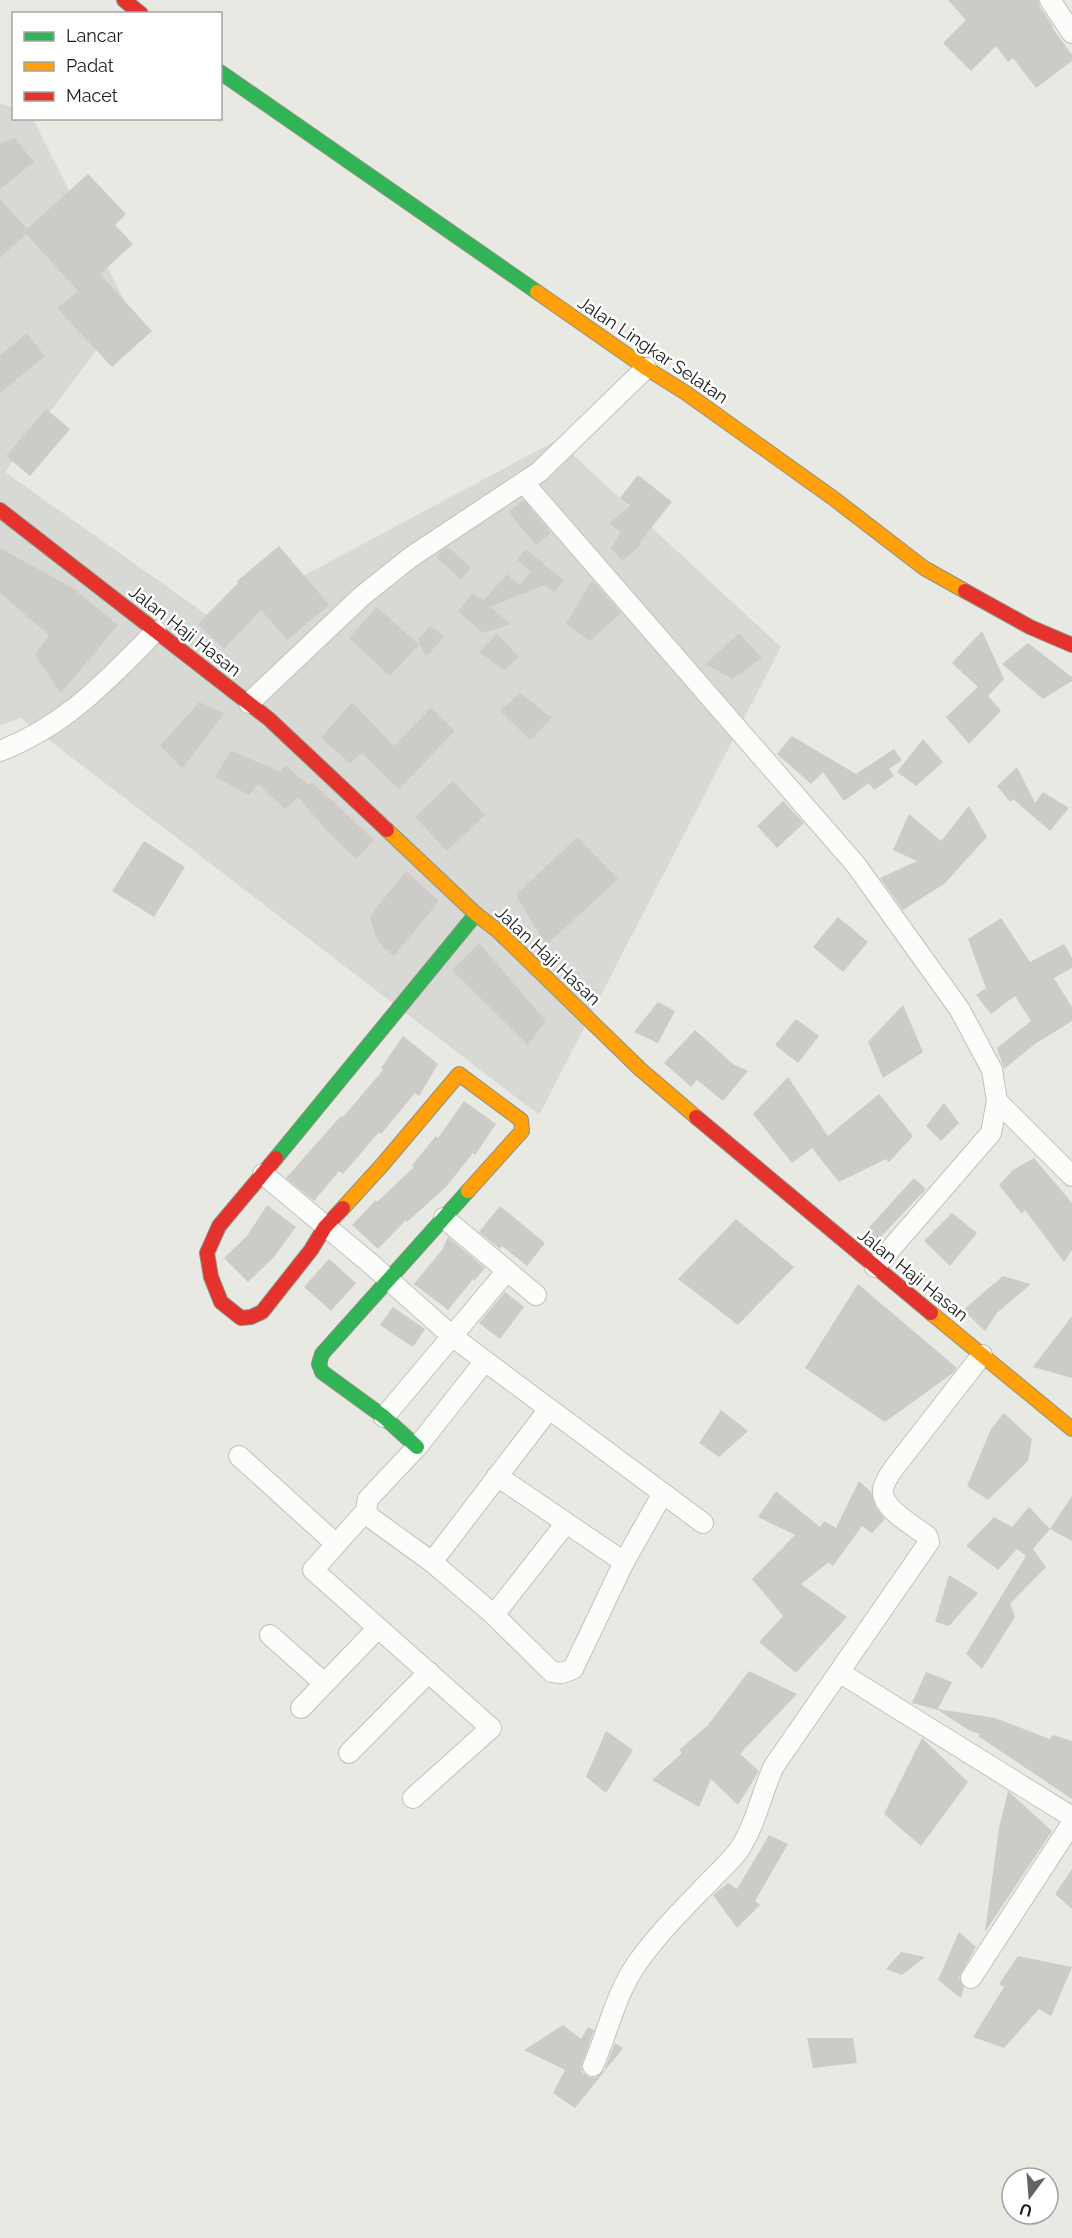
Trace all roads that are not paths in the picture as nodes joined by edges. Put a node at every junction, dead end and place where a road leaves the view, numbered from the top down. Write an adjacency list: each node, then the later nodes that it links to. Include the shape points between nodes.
1 (124, 0): 3 (street)
2 (1050, 0): 4 (street)
3 (139, 12)
4 (1072, 33)
5 (222, 73): 6 (street, Jalan Lingkar Selatan)
6 (646, 368): 7 (street); 10 (street, Jalan Lingkar Selatan, via 805,478 924,568 1030,627)
7 (524, 483): 11 (street, via 411,557 363,596); 14 (street, via 856,865 960,1011 992,1070)
8 (0, 510): 9 (street, Jalan Haji Hasan)
9 (156, 631): 11 (street, Jalan Haji Hasan); 12 (street, via 66,716)
10 (1072, 645)
11 (249, 703): 13 (street, Jalan Haji Hasan)
12 (0, 751)
13 (476, 914): 15 (street); 19 (street, Jalan Haji Hasan, via 640,1069)
14 (997, 1101): 16 (street); 19 (street, via 991,1133)
15 (263, 1174): 18 (street); 18 (street, via 219,1226 207,1253 221,1302 242,1318 262,1312)
16 (1072, 1176)
17 (444, 1218): 18 (street, via 522,1131 521,1120 459,1074); 20 (street); 21 (street)
18 (325, 1227): 21 (street)
19 (875, 1267): 24 (street, Jalan Haji Hasan)
20 (506, 1272): 22 (street); 23 (street)
21 (389, 1280): 23 (street); 27 (street, via 322,1354 319,1364 322,1372)
22 (536, 1295)
23 (452, 1336): 25 (street); 27 (street)
24 (982, 1355): 28 (street, Jalan Haji Hasan); 43 (street, via 884,1485 884,1498 893,1511 927,1536 929,1542)
25 (485, 1362): 26 (street); 29 (street)
26 (549, 1409): 31 (street); 32 (street)
27 (384, 1417): 29 (street)
28 (1072, 1429)
29 (417, 1447): 33 (street, via 368,1499)
30 (239, 1456): 36 (street)
31 (497, 1476): 34 (street); 37 (street)
32 (663, 1493): 35 (street); 38 (street)
33 (366, 1510): 36 (street); 37 (street, via 370,1518)
34 (566, 1522): 38 (street); 39 (street)
35 (703, 1522)
36 (336, 1544): 40 (street, via 313,1570)
37 (432, 1562): 39 (street)
38 (624, 1562): 39 (street, via 573,1669 552,1672)
39 (494, 1615)
40 (378, 1628): 42 (street); 44 (street)
41 (270, 1635): 44 (street)
42 (429, 1672): 46 (street); 47 (street, via 491,1728)
43 (839, 1672): 48 (street); 51 (street, via 774,1766 752,1827 738,1851 637,1963)
44 (324, 1683): 45 (street)
45 (301, 1708)
46 (349, 1753)
47 (413, 1798)
48 (1072, 1816)
49 (1072, 1823): 50 (street)
50 (971, 1978)
51 (593, 2066)

